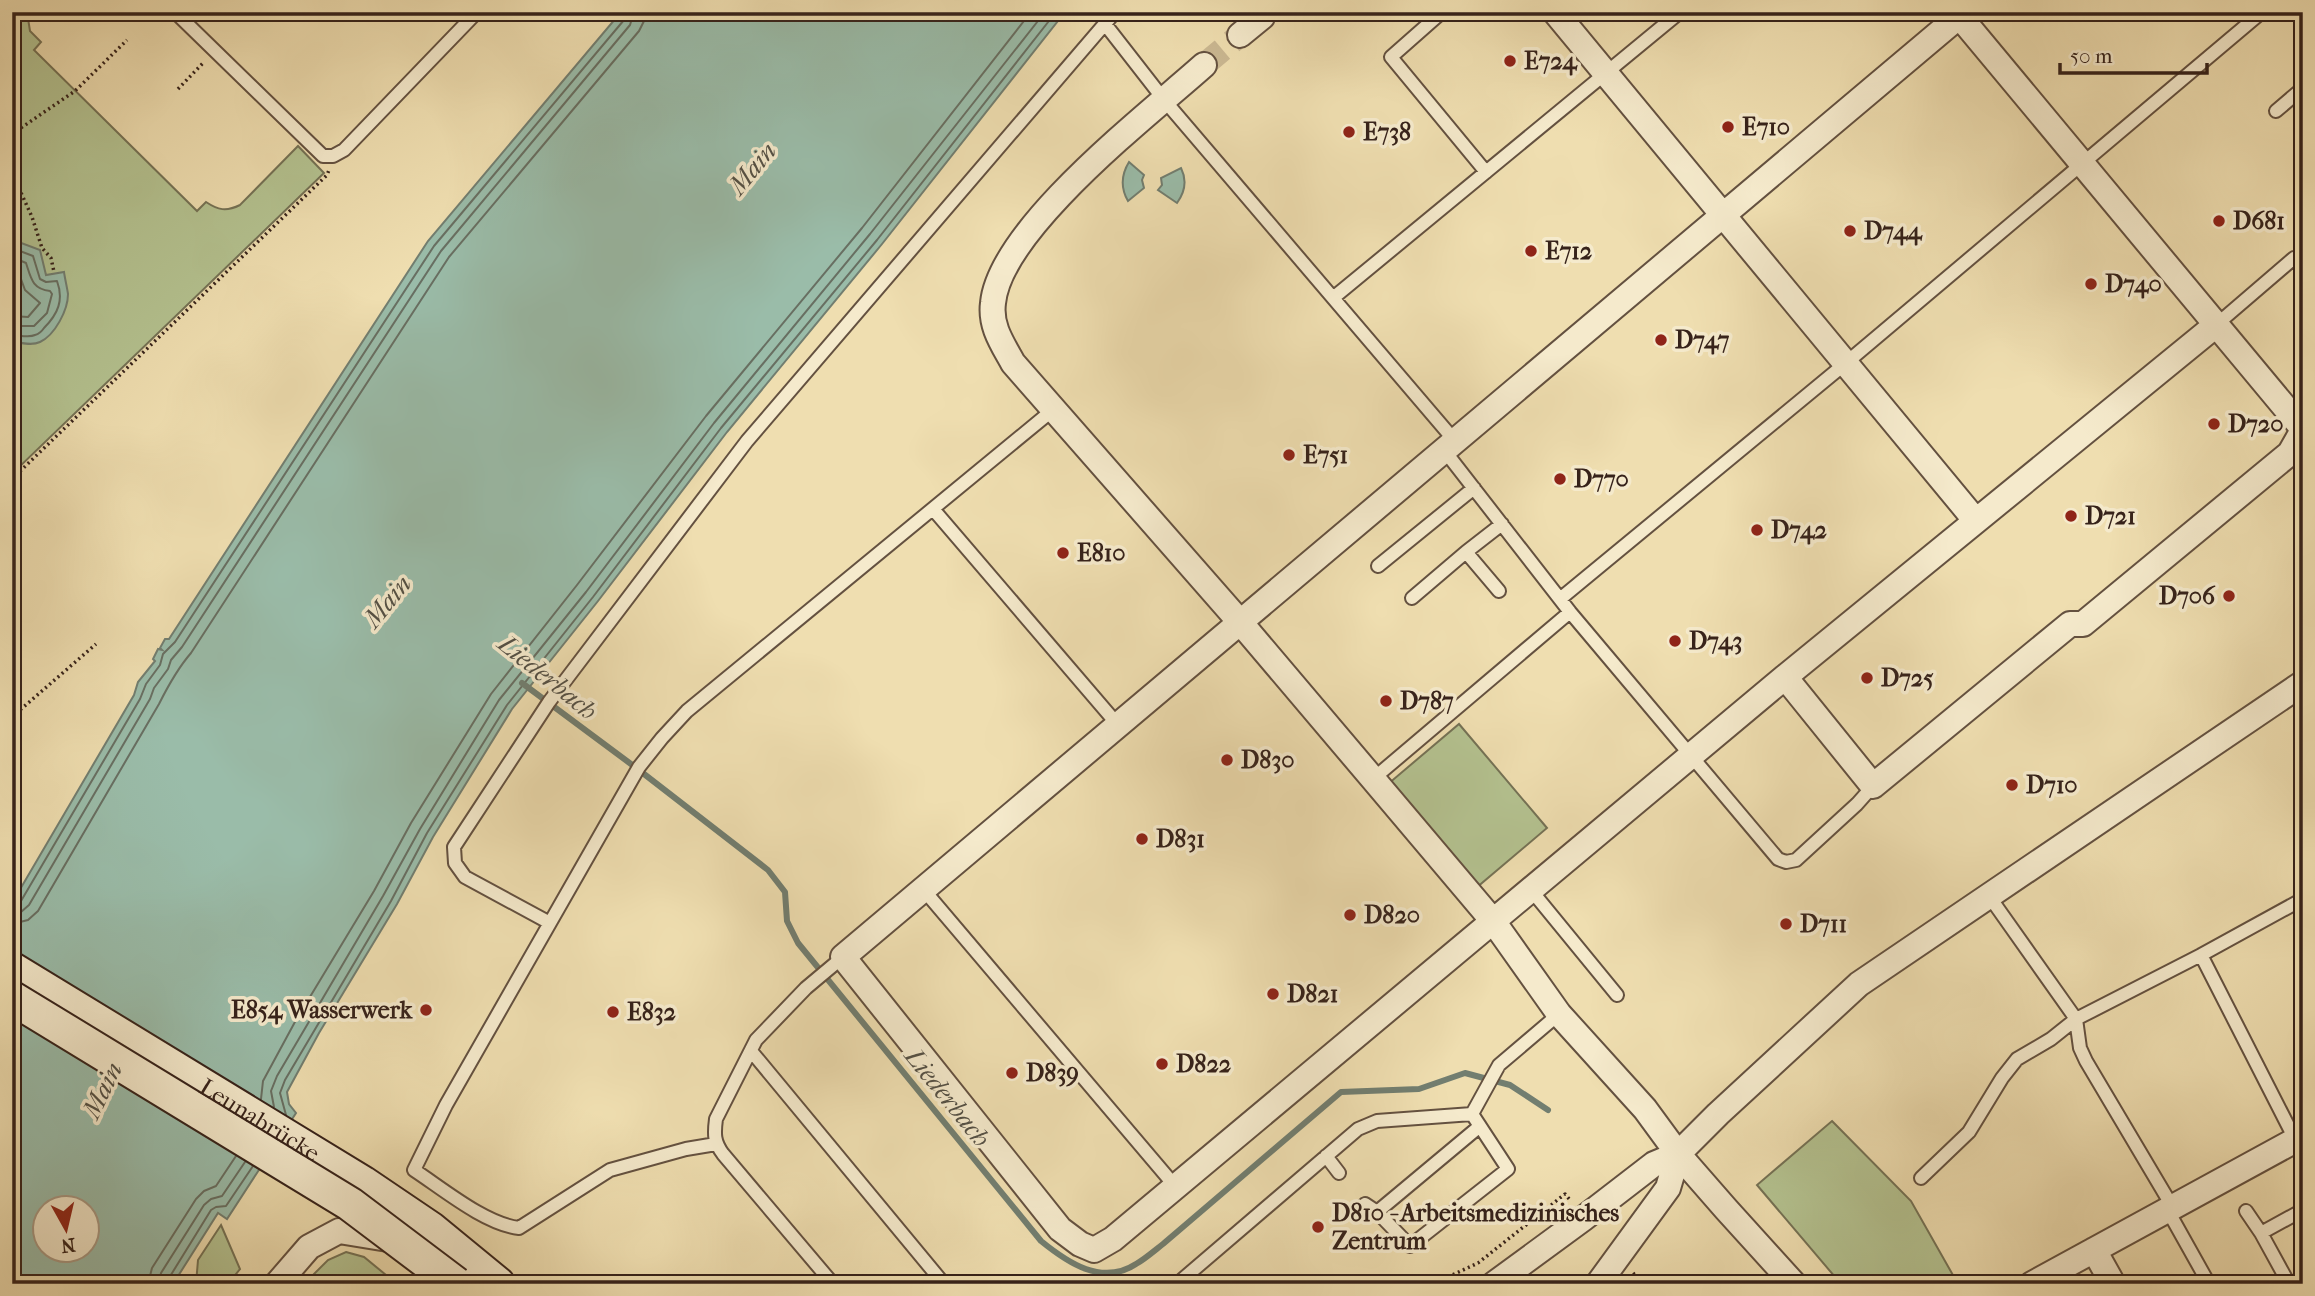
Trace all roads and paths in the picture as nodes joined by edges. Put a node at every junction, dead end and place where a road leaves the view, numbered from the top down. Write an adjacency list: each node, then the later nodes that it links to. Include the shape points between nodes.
1 (176, 12): 13 (lane)
2 (477, 12): 21 (lane, via 344,150)
3 (1115, 12): 10 (lane)
4 (1442, 12): 23 (lane, via 1391,57)
5 (1555, 12): 15 (street)
6 (1680, 12): 15 (lane)
7 (2262, 12): 22 (lane)
8 (1959, 14): 22 (street); 25 (street)
9 (1262, 17): 11 (street)
10 (1105, 24): 18 (lane); 59 (lane, via 747,442 534,724 454,847 456,863 465,877)
11 (1240, 35)
12 (127, 40): 20 (path, via 75,91)
13 (215, 51): 17 (path); 21 (lane, via 316,150)
14 (1204, 65): 18 (street)
15 (1606, 73): 23 (lane); 25 (street)
16 (2303, 88): 19 (lane)
17 (178, 89)
18 (1165, 100): 28 (lane); 31 (street, via 1071,183 1017,247 996,285 992,305 995,330 1013,363)
19 (2276, 111)
20 (12, 134)
21 (333, 156): 34 (path, via 327,175)
22 (2082, 164): 29 (street); 30 (lane)
23 (1486, 172): 28 (lane)
24 (12, 173): 27 (path)
25 (1723, 215): 30 (street); 33 (street)
26 (2300, 259): 29 (lane)
27 (54, 272)
28 (1333, 298): 33 (lane)
29 (2216, 325): 32 (street); 37 (street)
30 (1846, 363): 37 (street); 43 (lane)
31 (1054, 409): 36 (lane); 45 (street)
32 (2303, 430): 53 (street, via 2290,453 2083,624 2070,624)
33 (1450, 445): 35 (lane); 45 (street)
34 (12, 478)
35 (1474, 488): 38 (lane); 40 (lane)
36 (933, 509): 50 (lane); 59 (lane, via 687,711 662,738 639,767)
37 (1976, 521): 47 (street)
38 (1502, 524): 39 (lane); 43 (lane)
39 (1466, 552): 41 (lane); 42 (lane)
40 (1378, 566)
41 (1499, 591)
42 (1412, 598)
43 (1560, 599): 44 (lane)
44 (1570, 612): 51 (lane); 52 (lane)
45 (1240, 622): 50 (street); 52 (street)
46 (96, 644): 49 (path)
47 (1785, 677): 51 (street); 53 (street)
48 (2303, 683): 56 (street)
49 (12, 717)
50 (1118, 725): 54 (street)
51 (1692, 755): 53 (lane, via 1778,859 1786,862 1796,860); 55 (street)
52 (1373, 779): 58 (street)
53 (1873, 786)
54 (923, 889): 61 (street); 76 (lane)
55 (1531, 890): 58 (street); 63 (lane)
56 (1989, 896): 66 (lane); 72 (street, via 1859,984)
57 (2303, 899): 60 (lane)
58 (1493, 921): 65 (street); 76 (street)
59 (550, 923): 70 (lane, via 414,1170 491,1220 519,1228 610,1170)
60 (2201, 955): 66 (lane); 71 (lane)
61 (843, 957): 67 (lane, via 806,988); 76 (street, via 1060,1228 1080,1244 1094,1250 1113,1239)
62 (12, 969): 88 (main road, Leunabrücke, via 363,1183 431,1229)
63 (1617, 995)
64 (12, 998): 86 (main road, Leunabrücke, bridge, via 349,1204)
65 (1559, 1014): 68 (lane, via 1499,1065); 72 (street)
66 (2076, 1018): 75 (lane, via 2017,1059 1969,1132); 78 (lane, via 2086,1061)
67 (751, 1051): 70 (lane, via 716,1119); 89 (lane)
68 (1472, 1114): 69 (lane); 73 (lane, via 1377,1121 1358,1129)
69 (1480, 1126): 81 (lane); 81 (lane, via 1508,1169 1410,1246)
70 (716, 1144): 84 (lane)
71 (2301, 1144): 78 (street)
72 (1678, 1154): 91 (street, via 1654,1164); 92 (street, via 1668,1188); 93 (street)
73 (1326, 1156): 74 (lane); 90 (lane)
74 (1339, 1173)
75 (1921, 1178)
76 (1175, 1186)
77 (1365, 1204): 81 (lane)
78 (2169, 1208): 83 (street); 96 (lane)
79 (2303, 1210): 82 (lane)
80 (2246, 1211): 82 (lane)
81 (1377, 1212)
82 (2261, 1233): 97 (lane)
83 (2094, 1250): 94 (street); 95 (street)
84 (832, 1283)
85 (276, 1284): 87 (street, via 309,1247 339,1231 423,1244)
86 (456, 1284)
87 (478, 1284)
88 (498, 1284)
89 (944, 1284)
90 (1177, 1284)
91 (1494, 1284)
92 (1598, 1284)
93 (1794, 1284)
94 (2032, 1284)
95 (2113, 1284)
96 (2209, 1284)
97 (2289, 1284)

